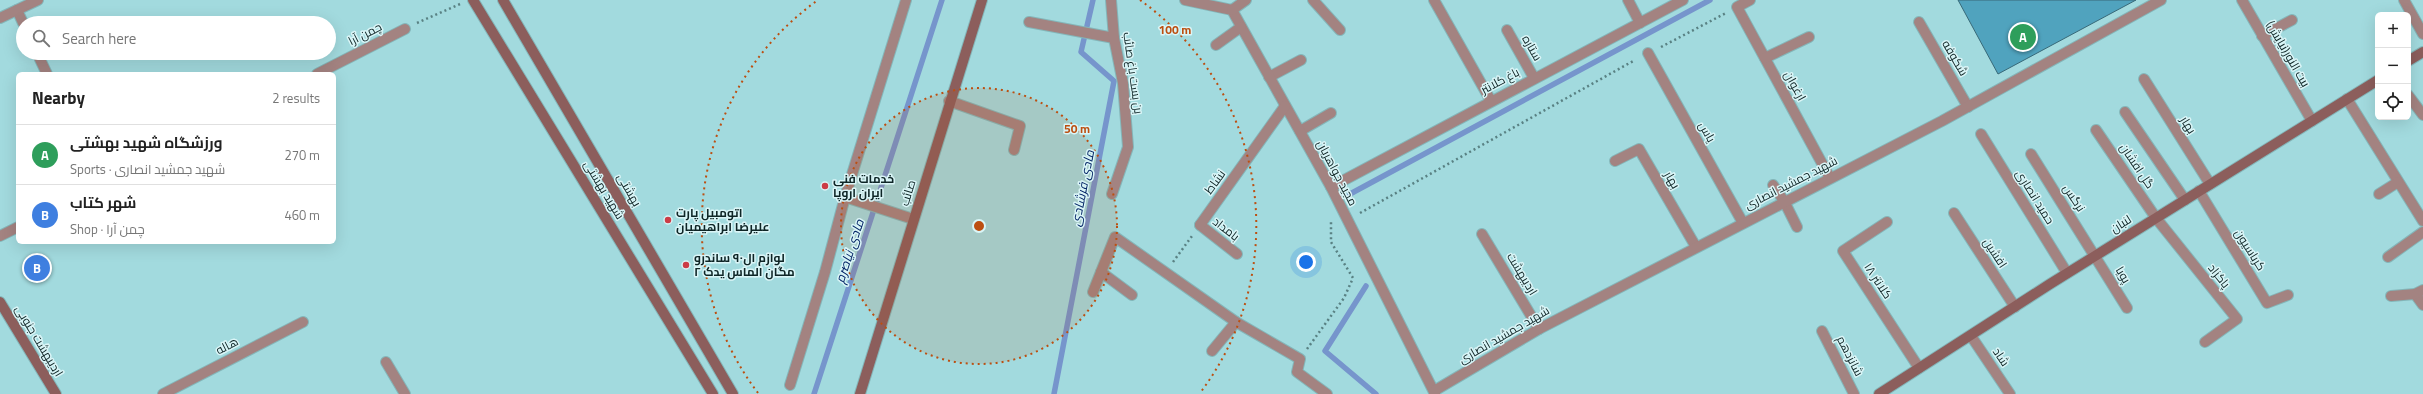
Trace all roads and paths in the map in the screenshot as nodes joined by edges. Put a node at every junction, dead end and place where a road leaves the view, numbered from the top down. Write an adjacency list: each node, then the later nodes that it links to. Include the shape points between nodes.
1 (38, 0): 19 (street)
2 (473, 0): 121 (main road, شهید بهشتی)
3 (503, 0): 122 (main road, بهشتی)
4 (906, 0): 72 (street)
5 (982, 0): 51 (main road, صائب)
6 (1112, 0): 34 (street, بن بست باغ صائب)
7 (1185, 0): 20 (street)
8 (1246, 0): 20 (street)
9 (1313, 0): 29 (street)
10 (1434, 0): 50 (street)
11 (1628, 0): 26 (street)
12 (1683, 0): 26 (street, باغ کلانتر)
13 (1750, 0): 18 (street)
14 (2161, 0): 53 (street, شهید جمشید انصاری)
15 (2242, 0): 32 (street, بیت النور(نیایش))
16 (2404, 0): 31 (street)
17 (463, 3): 28 (path)
18 (1737, 7): 37 (path); 38 (street, ارغوان)
19 (17, 10): 21 (street); 22 (street)
20 (1232, 10): 27 (street, مجید جواهریان)
21 (20, 16)
22 (0, 18)
23 (2292, 20): 32 (street)
24 (1029, 22): 34 (street)
25 (1919, 22): 53 (street, شکوفه)
26 (1640, 23): 45 (street, باغ کلانتر)
27 (1241, 27): 35 (street); 44 (street, مجید جواهریان)
28 (405, 29): 43 (street, چمن آرا)
29 (1340, 30)
30 (1507, 30): 45 (street, ستاره)
31 (2423, 34)
32 (2262, 36): 57 (street, بیت النور(نیایش))
33 (1809, 37): 38 (street)
34 (1114, 38): 70 (street, بن بست باغ صائب, via 1124,83 1128,146)
35 (1216, 45)
36 (2423, 52): 39 (main road)
37 (1648, 53): 79 (path); 82 (street, یاس)
38 (1764, 58): 64 (street, ارغوان)
39 (2411, 59)
40 (40, 60): 42 (street)
41 (1302, 60): 44 (street)
42 (46, 72)
43 (320, 72)
44 (1269, 76): 52 (street, مجید جواهریان)
45 (1534, 78): 50 (street, باغ کلانتر)
46 (2144, 79): 66 (street, بهار)
47 (2375, 82): 48 (main road, لنبان)
48 (2347, 99): 57 (main road, لنبان); 65 (street)
49 (2411, 100): 56 (street)
50 (1491, 101): 68 (street, باغ کلانتر)
51 (949, 102): 61 (street, via 1020,126); 78 (main road, صائب)
52 (1286, 106): 59 (street, مجید جواهریان); 83 (street, نشاط)
53 (1968, 107): 64 (street, شهید جمشید انصاری)
54 (2125, 112): 73 (street)
55 (1331, 113): 59 (street)
56 (2423, 115)
57 (2312, 121): 66 (main road, لنبان)
58 (2096, 130): 77 (street, گل افشان)
59 (1300, 131): 68 (street, مجید جواهریان)
60 (1981, 134): 95 (street, حمید انصاری)
61 (1014, 150)
62 (2031, 154): 91 (street, نرگس)
63 (1616, 161): 89 (street, بهار, via 1639,149)
64 (1830, 178): 74 (street, شهید جمشید انصاری)
65 (2398, 182): 71 (street); 80 (street)
66 (2210, 184): 69 (main road, لنبان)
67 (1773, 185): 74 (street)
68 (1331, 187): 79 (street, مجید جواهریان)
69 (2199, 192): 73 (main road, لنبان); 99 (street, کرباسیون, via 2267,304)
70 (1112, 194)
71 (2379, 194)
72 (845, 197): 78 (street); 115 (street)
73 (2185, 200): 77 (main road, لنبان)
74 (1784, 201): 82 (street, شهید جمشید انصاری); 84 (street)
75 (1954, 213): 103 (street, افشین)
76 (1331, 218): 112 (path, via 1331,242 1353,278 1344,298)
77 (2156, 218): 91 (main road, لنبان); 110 (street, پاکزاد, via 2237,319)
78 (913, 219): 123 (main road, صائب)
79 (1347, 219): 117 (street, مجید جواهریان)
80 (2423, 221)
81 (1887, 222): 114 (street, کلانتر ۱۸, via 1843,251)
82 (1743, 223): 89 (street, شهید جمشید انصاری)
83 (1200, 225): 90 (street, بامداد); 94 (path)
84 (1797, 227)
85 (16, 228): 88 (street)
86 (2423, 232): 92 (street)
87 (1482, 234): 107 (street, اردیبهشت)
88 (0, 236)
89 (1696, 247): 107 (street, شهید جمشید انصاری)
90 (1236, 254)
91 (2096, 255): 95 (main road, لنبان); 104 (street, پویا)
92 (2388, 257)
93 (1101, 272): 94 (street, via 1115,237); 96 (street); 98 (street)
94 (1166, 273): 106 (street)
95 (2067, 273): 103 (main road, لنبان)
96 (1094, 292)
97 (2419, 292): 100 (street); 102 (street)
98 (1132, 295)
99 (2288, 295)
100 (2391, 296)
101 (0, 302): 118 (main road, اردیبهشت جنوبی)
102 (2423, 305)
103 (2015, 307): 109 (main road, لنبان)
104 (2127, 308)
105 (303, 322): 119 (street, هاله)
106 (1236, 322): 111 (street); 112 (street)
107 (1539, 329): 117 (street, شهید جمشید انصاری)
108 (1822, 330): 125 (street, شانزدهم)
109 (1971, 336): 114 (main road, لنبان); 126 (street, شاد)
110 (2205, 342)
111 (1212, 351)
112 (1300, 359): 124 (street, via 1297,372)
113 (386, 362): 120 (street)
114 (1919, 368): 116 (main road, لنبان)
115 (790, 385)
116 (1885, 392)
117 (1434, 393)
118 (56, 394)
119 (163, 394)
120 (405, 394)
121 (713, 394)
122 (733, 394)
123 (860, 394)
124 (1327, 394)
125 (1854, 394)
126 (2010, 394)

